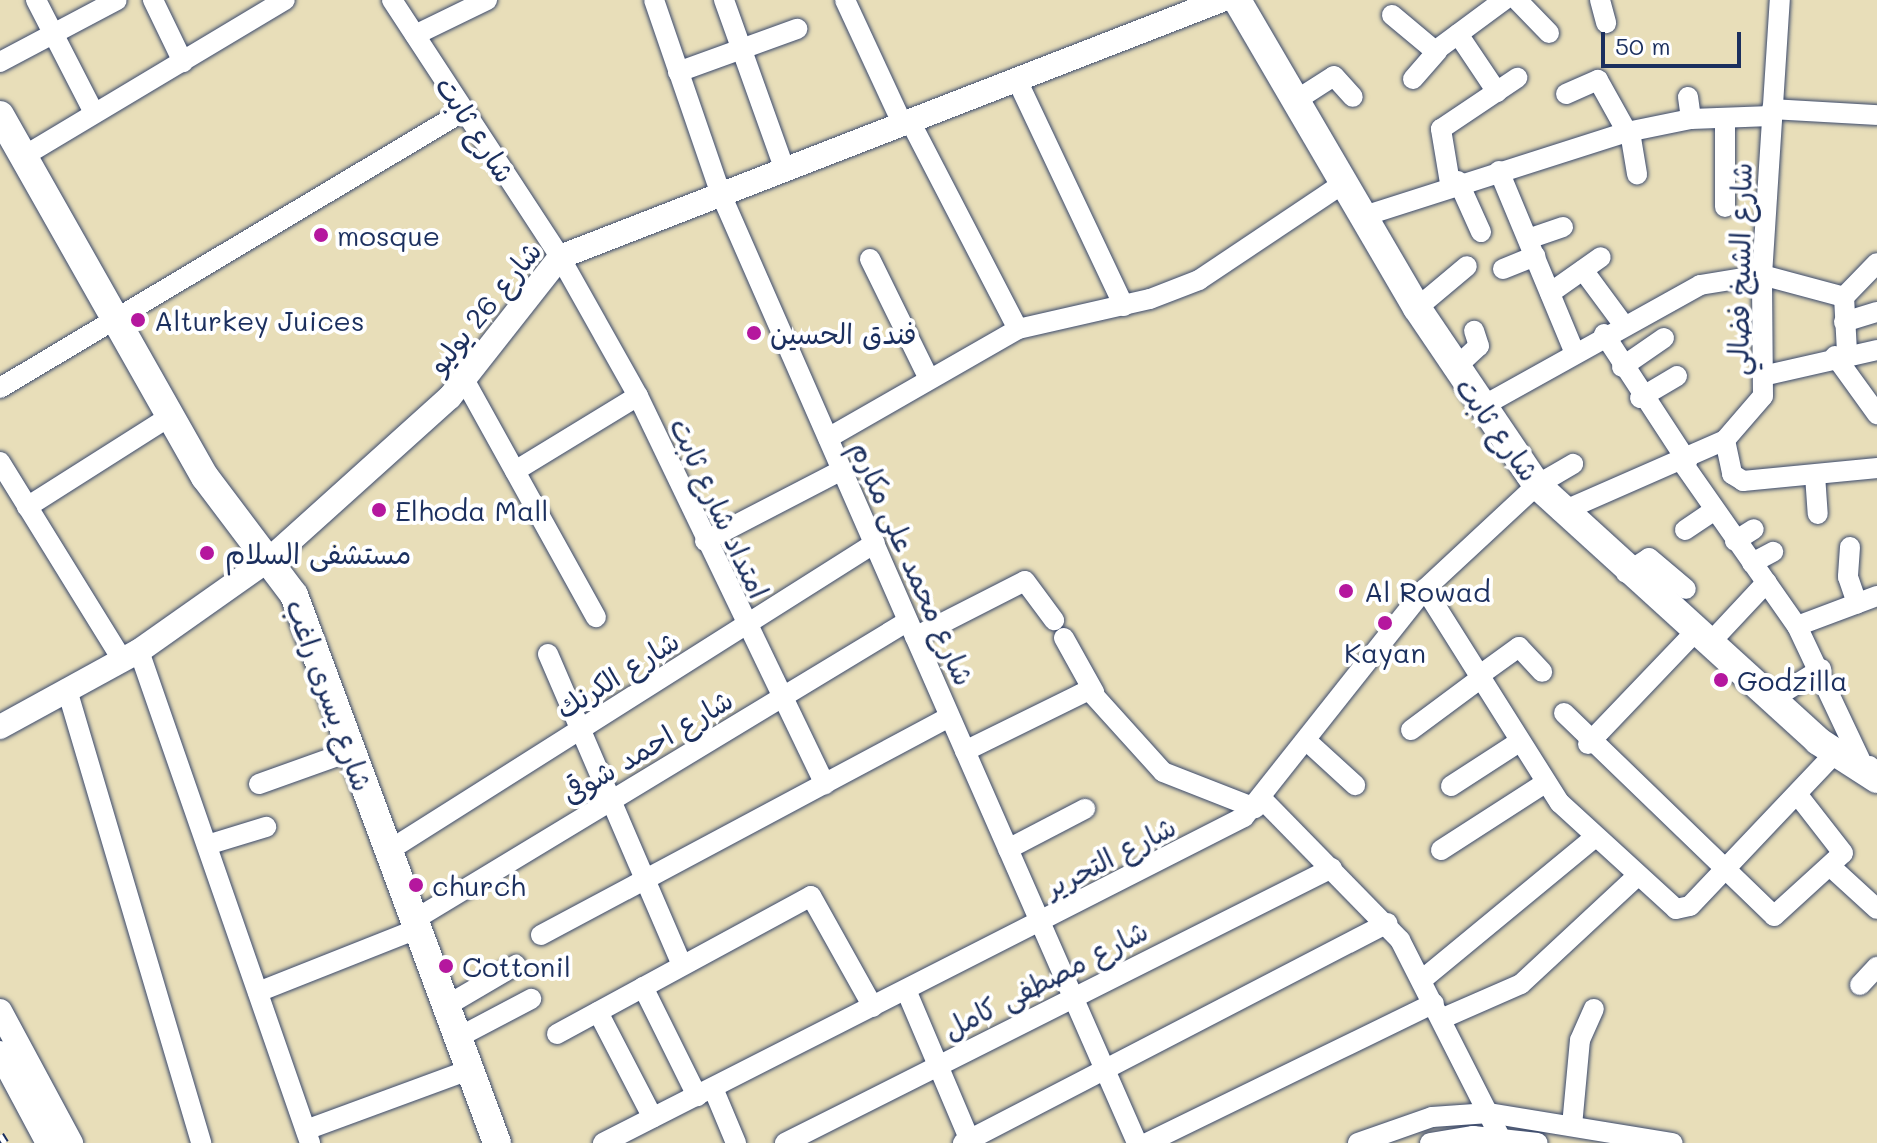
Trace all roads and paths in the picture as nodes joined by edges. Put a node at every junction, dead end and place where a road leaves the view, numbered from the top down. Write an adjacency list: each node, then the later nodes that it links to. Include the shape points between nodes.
1 (36, 0): 20 (street)
2 (117, 0): 20 (street)
3 (153, 0): 26 (street)
4 (285, 0): 26 (street)
5 (392, 0): 22 (street, شارع ثابت)
6 (487, 0): 22 (street)
7 (654, 0): 27 (street, شارع محمد على مكارم)
8 (724, 0): 23 (street)
9 (845, 0): 43 (street)
10 (1222, 0): 30 (street, شارع 26 يوليو)
11 (1237, 0): 35 (main road, شارع ثابت)
12 (1504, 0): 21 (street)
13 (1517, 0): 19 (street)
14 (1600, 0): 17 (street)
15 (1780, 0): 37 (street, شارع الشيخ فضالي)
16 (1392, 15): 24 (street)
17 (1606, 23)
18 (797, 29): 23 (street)
19 (1549, 33)
20 (54, 34): 25 (street); 38 (street)
21 (1458, 34): 24 (street); 31 (street)
22 (415, 35): 36 (street, شارع ثابت)
23 (741, 49): 27 (street); 46 (street)
24 (1438, 50): 29 (street)
25 (0, 62)
26 (183, 62): 38 (street)
27 (678, 72): 51 (street, شارع محمد على مكارم)
28 (1517, 78): 31 (street)
29 (1413, 79)
30 (1017, 80): 43 (street, شارع 26 يوليو); 67 (street)
31 (1497, 92): 49 (street, via 1440,132)
32 (1566, 94): 44 (street, via 1598,80)
33 (1353, 97): 35 (street, via 1334,76)
34 (1688, 97): 42 (street)
35 (1295, 101): 50 (main road, شارع ثابت)
36 (464, 111): 57 (street, شارع ثابت); 70 (street)
37 (1772, 112): 40 (street); 41 (street); 64 (street, شارع الشيخ فضالي)
38 (94, 113): 45 (street)
39 (0, 115): 45 (main road, شارع يسرى راغب)
40 (1877, 115)
41 (1725, 118): 42 (street); 52 (street)
42 (1691, 119): 44 (street)
43 (906, 122): 46 (street, شارع 26 يوليو); 73 (street)
44 (1629, 132): 47 (street); 48 (street)
45 (24, 156): 70 (main road, شارع يسرى راغب)
46 (784, 168): 51 (street, شارع 26 يوليو)
47 (1499, 171): 49 (street); 56 (street)
48 (1637, 174)
49 (1454, 182): 53 (street); 55 (street)
50 (1344, 183): 53 (main road, شارع ثابت); 67 (street, via 1199,280)
51 (720, 192): 57 (street, شارع 26 يوليو); 92 (street, شارع محمد على مكارم)
52 (1725, 207)
53 (1364, 216): 68 (main road, شارع ثابت)
54 (1563, 227): 56 (street)
55 (1481, 232)
56 (1531, 248): 62 (street); 65 (street)
57 (560, 257): 85 (street, شارع 26 يوليو); 87 (street, امتداد شارع ثابت)
58 (1601, 257): 63 (street)
59 (870, 259): 84 (street)
60 (1877, 263): 66 (street)
61 (1467, 266): 68 (street)
62 (1503, 269)
63 (1583, 270): 65 (street); 72 (street)
64 (1762, 275): 66 (street); 72 (street, via 1700,285); 82 (street, شارع الشيخ فضالي)
65 (1550, 293): 78 (street)
66 (1844, 297): 71 (street)
67 (1124, 306): 73 (street)
68 (1417, 308): 81 (main road, شارع ثابت)
69 (1877, 312): 71 (street)
70 (118, 317): 86 (street); 91 (main road, شارع يسرى راغب)
71 (1844, 322): 79 (street)
72 (1623, 324): 75 (street)
73 (1018, 329): 84 (street)
74 (1474, 331): 81 (street, via 1479,345)
75 (1604, 334): 78 (street); 80 (street)
76 (1664, 338): 80 (street)
77 (1877, 350): 79 (street)
78 (1574, 351): 89 (street)
79 (1841, 354): 82 (street); 90 (street)
80 (1622, 367): 88 (street)
81 (1454, 369): 89 (main road, شارع ثابت)
82 (1767, 375): 93 (street, شارع الشيخ فضالي, via 1754,415)
83 (1677, 376): 88 (street)
84 (929, 379): 92 (street)
85 (465, 381): 99 (street); 113 (street, شارع 26 يوليو)
86 (0, 388)
87 (638, 396): 99 (street); 108 (street, امتداد شارع ثابت)
88 (1640, 398): 94 (street)
89 (1481, 407): 101 (main road, شارع ثابت)
90 (1877, 414)
91 (172, 415): 102 (street); 113 (main road, شارع يسرى راغب, via 220,498)
92 (828, 438): 98 (street, شارع محمد على مكارم)
93 (1725, 440): 94 (street, شارع الشيخ فضالي); 100 (street, via 1738,480)
94 (1684, 461): 103 (street, شارع الشيخ فضالي); 104 (street)
95 (0, 462): 102 (street)
96 (1573, 464): 101 (street, شارع التحرير)
97 (1877, 468): 100 (street)
98 (842, 470): 108 (street); 110 (street, شارع محمد على مكارم)
99 (515, 471): 122 (street)
100 (1815, 475): 105 (street)
101 (1537, 485): 103 (main road, شارع ثابت); 119 (street, شارع التحرير)
102 (27, 507): 128 (street)
103 (1561, 512): 115 (main road, شارع ثابت)
104 (1712, 512): 107 (street); 109 (street)
105 (1818, 514)
106 (1754, 529): 109 (street)
107 (1685, 530)
108 (705, 541): 123 (street, امتداد شارع ثابت)
109 (1735, 541): 114 (street)
110 (875, 543): 123 (street, شارع الكرنك); 125 (street, شارع محمد على مكارم)
111 (1850, 547): 116 (street)
112 (1773, 552): 114 (street)
113 (271, 558): 128 (street, شارع 26 يوليو); 144 (main road, شارع يسرى راغب, via 294,595)
114 (1752, 563): 118 (street)
115 (1626, 573): 120 (street, via 1649,558); 126 (main road, شارع ثابت)
116 (1848, 574): 117 (street); 121 (street)
117 (1827, 581)
118 (1767, 582): 124 (street); 126 (street)
119 (1425, 589): 131 (street); 141 (street, شارع التحرير)
120 (1686, 589)
121 (1867, 600): 124 (street)
122 (596, 617)
123 (745, 626): 134 (street, امتداد شارع ثابت); 139 (street, شارع الكرنك)
124 (1797, 626): 129 (street)
125 (912, 629): 132 (street, شارع احمد شوقى, via 1025,581); 134 (street, شارع احمد شوقى); 137 (street, شارع محمد على مكارم)
126 (1701, 639): 135 (main road, شارع ثابت); 143 (street)
127 (548, 654): 139 (street)
128 (131, 656): 133 (street, شارع 26 يوليو); 159 (street)
129 (1821, 669): 135 (street); 147 (street)
130 (1542, 672): 131 (street, via 1519,647)
131 (1480, 676): 140 (street); 142 (street)
132 (1094, 692): 145 (street, via 1083,690); 155 (street, via 1163,772)
133 (68, 693): 138 (street, شارع 26 يوليو); 204 (street)
134 (784, 696): 150 (street, امتداد شارع ثابت); 154 (street, شارع احمد شوقى)
135 (1771, 700): 146 (main road, شارع ثابت)
136 (1564, 713): 143 (street)
137 (950, 717): 145 (street, شارع محمد على مكارم); 150 (street)
138 (0, 727)
139 (581, 730): 154 (street); 162 (street, شارع الكرنك)
140 (1411, 730)
141 (1308, 742): 151 (street); 155 (street, شارع التحرير)
142 (1519, 742): 148 (street); 152 (street)
143 (1588, 744): 165 (street)
144 (351, 751): 149 (street); 162 (main road, شارع يسرى راغب)
145 (965, 751): 160 (street, شارع محمد على مكارم)
146 (1835, 753): 147 (main road, شارع ثابت); 153 (street)
147 (1873, 770)
148 (1545, 783): 158 (street); 161 (street)
149 (259, 784)
150 (825, 784): 167 (street)
151 (1355, 785)
152 (1451, 786)
153 (1797, 794): 163 (street, via 1843,849); 165 (street)
154 (611, 800): 167 (street); 171 (street, شارع احمد شوقى)
155 (1259, 804): 164 (street); 169 (street, شارع التحرير)
156 (1085, 809): 160 (street)
157 (266, 827): 159 (street)
158 (1593, 839): 166 (street); 176 (street)
159 (207, 845): 180 (street)
160 (1008, 849): 169 (street, شارع محمد على مكارم)
161 (1441, 850)
162 (388, 851): 171 (main road, شارع يسرى راغب)
163 (1831, 867): 165 (street, via 1778,917); 168 (street)
164 (1332, 868): 170 (street); 181 (street, شارع مصطفى كامل)
165 (1725, 869): 166 (street, via 1690,906 1671,907)
166 (1636, 877): 187 (street, via 1521,984)
167 (645, 879): 172 (street); 174 (street)
168 (1877, 909)
169 (1040, 923): 179 (street, شارع التحرير); 181 (street, شارع محمد على مكارم)
170 (1387, 923): 176 (street); 194 (street)
171 (415, 924): 180 (street, شارع احمد شوقى); 183 (main road, شارع يسرى راغب)
172 (541, 935)
173 (516, 965): 183 (street)
174 (682, 965): 178 (street); 184 (street, via 811,896)
175 (1877, 967): 177 (street)
176 (1423, 979): 187 (street)
177 (1860, 985)
178 (643, 987): 188 (street); 195 (street)
179 (906, 990): 184 (street, شارع التحرير); 192 (street)
180 (258, 992): 199 (street)
181 (1072, 995): 192 (street, شارع مصطفى كامل); 194 (street, شارع محمد على مكارم)
182 (531, 999): 190 (street)
183 (446, 1006): 190 (main road, شارع يسرى راغب)
184 (873, 1007): 195 (street, شارع التحرير)
185 (1594, 1009): 198 (street, via 1580,1040)
186 (0, 1011): 203 (street)
187 (1438, 1011): 196 (street); 210 (street)
188 (598, 1012): 189 (street); 197 (street)
189 (557, 1034)
190 (457, 1038): 193 (main road, شارع يسرى راغب)
191 (0, 1053): 202 (street)
192 (938, 1066): 201 (street); 208 (street, شارع مصطفى كامل)
193 (469, 1070): 199 (street); 205 (main road, شارع يسرى راغب)
194 (1106, 1071): 201 (street); 209 (street, شارع محمد على مكارم)
195 (705, 1092): 197 (street, شارع التحرير); 207 (street)
196 (1489, 1113): 198 (street); 200 (street); 211 (street, via 1432,1117)
197 (653, 1118): 206 (street, شارع التحرير)
198 (1572, 1126): 214 (street)
199 (308, 1137)
200 (1502, 1140): 212 (street); 213 (street)
201 (968, 1142)
202 (48, 1143)
203 (71, 1143)
204 (201, 1143)
205 (497, 1143)
206 (603, 1143)
207 (736, 1143)
208 (785, 1143)
209 (1137, 1143)
210 (1147, 1143)
211 (1358, 1143)
212 (1430, 1143)
213 (1538, 1143)
214 (1673, 1143)

